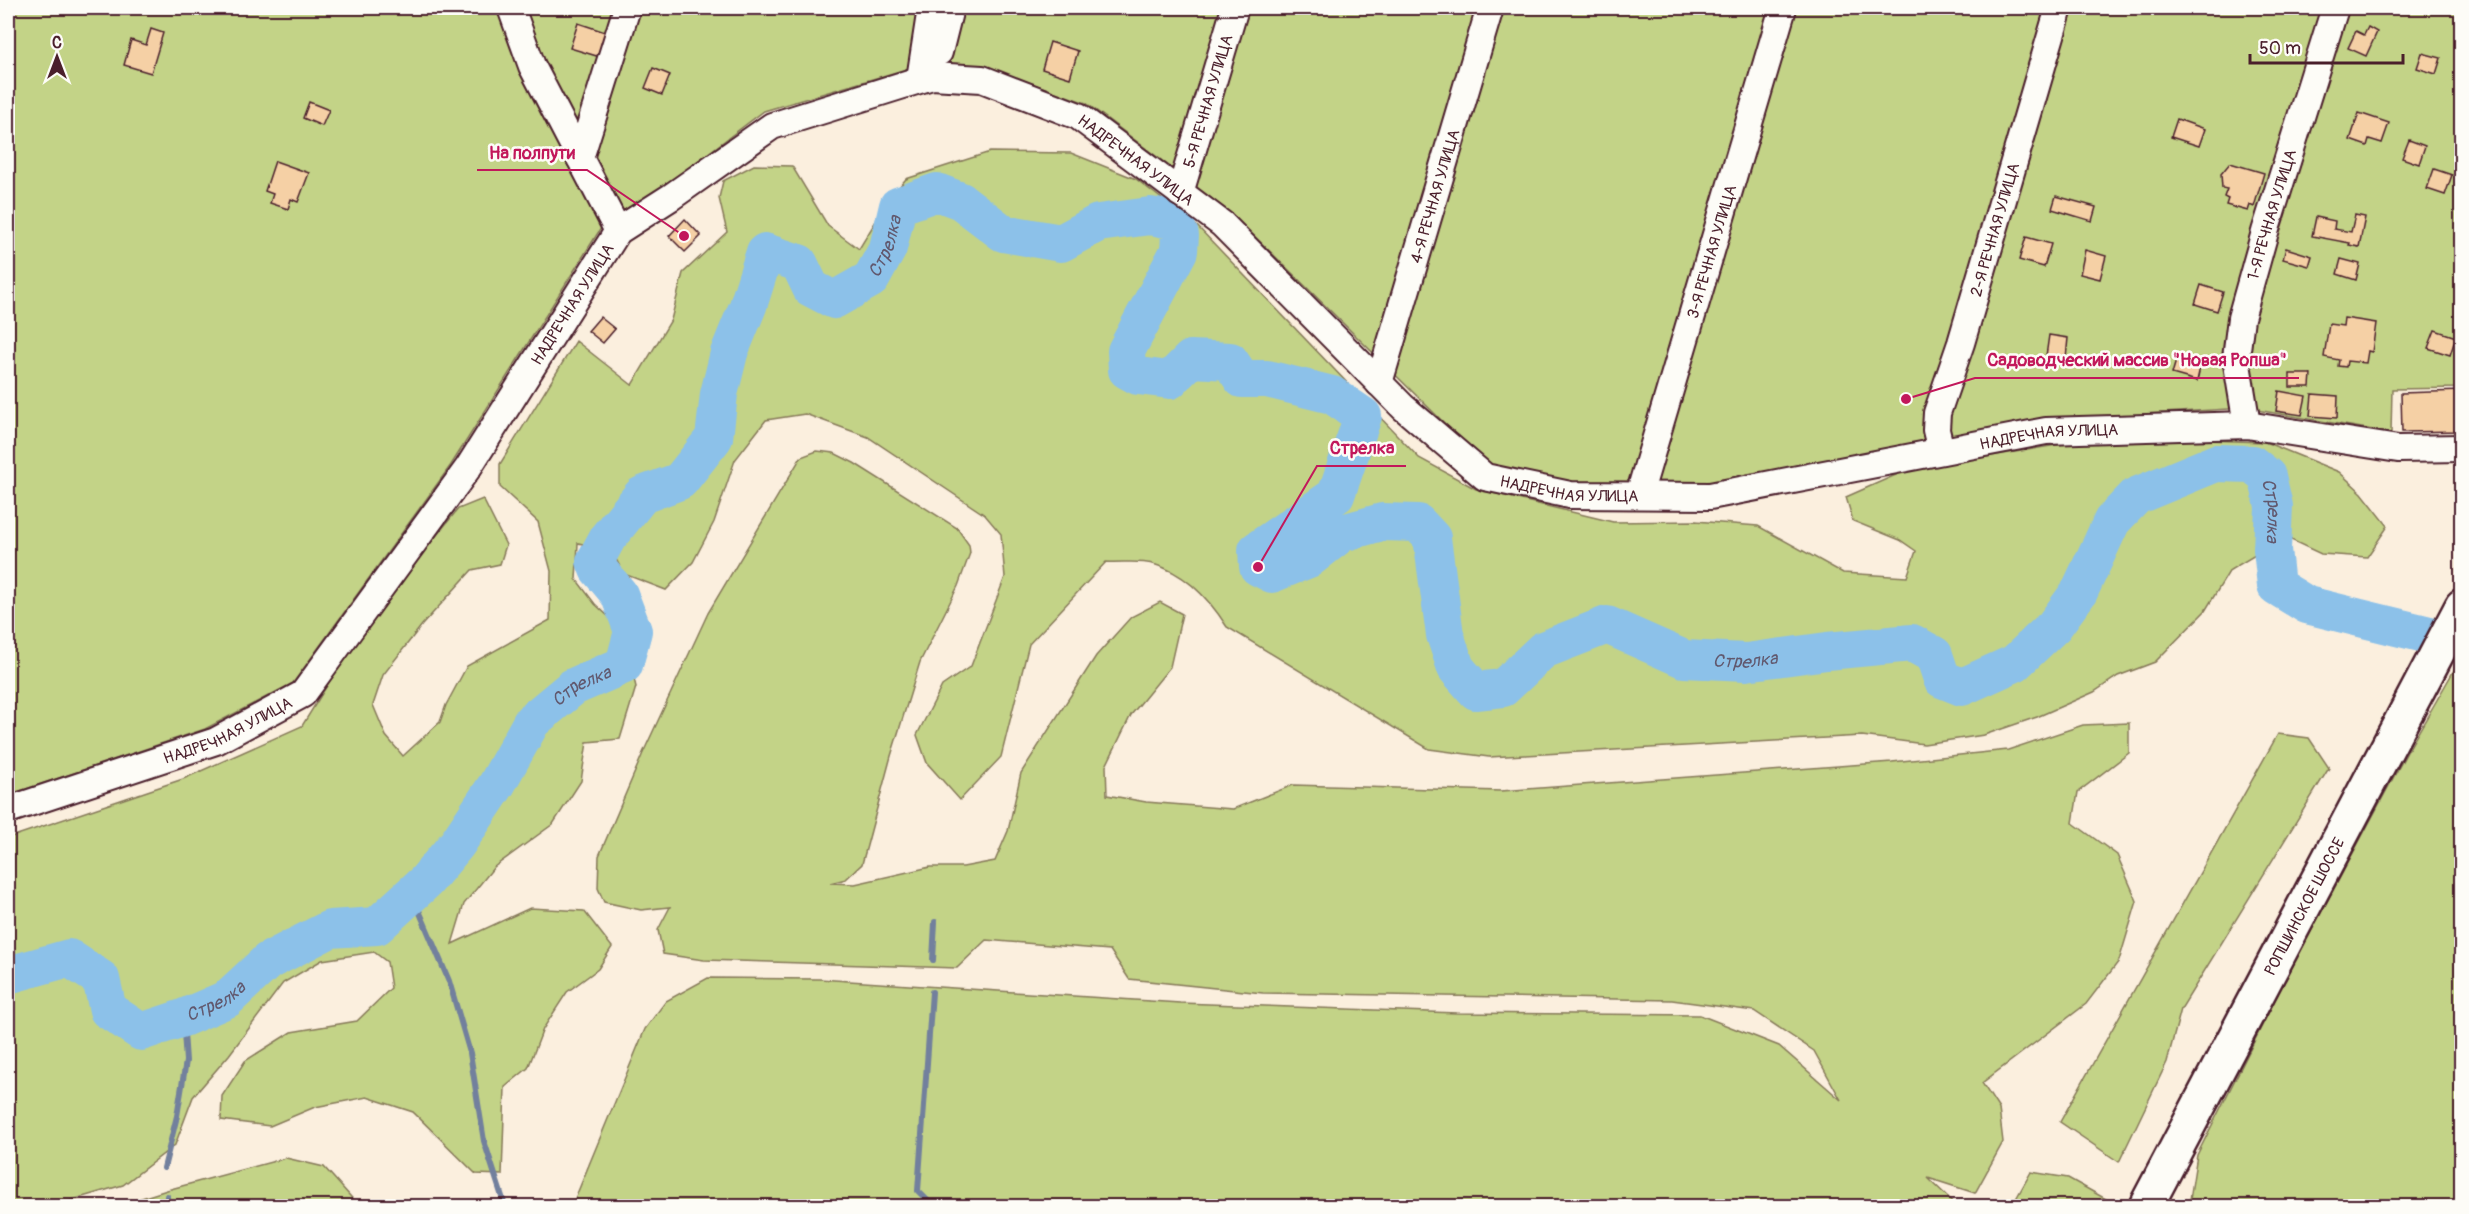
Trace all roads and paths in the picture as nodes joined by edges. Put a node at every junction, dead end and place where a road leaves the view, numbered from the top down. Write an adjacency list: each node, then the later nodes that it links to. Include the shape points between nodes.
1 (511, 8): 11 (street, via 532,66)
2 (627, 8): 11 (street)
3 (931, 8): 10 (street)
4 (950, 8): 10 (street)
5 (1235, 8): 12 (street, 5-Я РЕЧНАЯ УЛИЦА)
6 (1490, 8): 14 (street, 4-Я РЕЧНАЯ УЛИЦА)
7 (1783, 8): 18 (street, 3-Я РЕЧНАЯ УЛИЦА)
8 (2059, 8): 17 (street, 2-Я РЕЧНАЯ УЛИЦА, via 1937,413)
9 (2335, 8): 15 (street, 1-Я РЕЧНАЯ УЛИЦА, via 2241,318 2236,358)
10 (926, 77): 12 (street, НАДРЕЧНАЯ УЛИЦА, via 982,79 1078,116); 13 (street, НАДРЕЧНАЯ УЛИЦА, via 772,126)
11 (580, 158): 13 (street)
12 (1180, 193): 14 (street, НАДРЕЧНАЯ УЛИЦА, via 1222,224)
13 (618, 231): 20 (street, НАДРЕЧНАЯ УЛИЦА, via 468,468 303,694 216,741)
14 (1379, 383): 18 (street, НАДРЕЧНАЯ УЛИЦА, via 1485,477 1570,495)
15 (2247, 425): 16 (street, НАДРЕЧНАЯ УЛИЦА, via 2398,449); 17 (street, НАДРЕЧНАЯ УЛИЦА, via 2046,431)
16 (2462, 448)
17 (1941, 451): 18 (street, НАДРЕЧНАЯ УЛИЦА, via 1710,496)
18 (1639, 495)
19 (2461, 606): 21 (main road, РОПШИНСКОЕ ШОССЕ)
20 (8, 810)
21 (2146, 1206)

